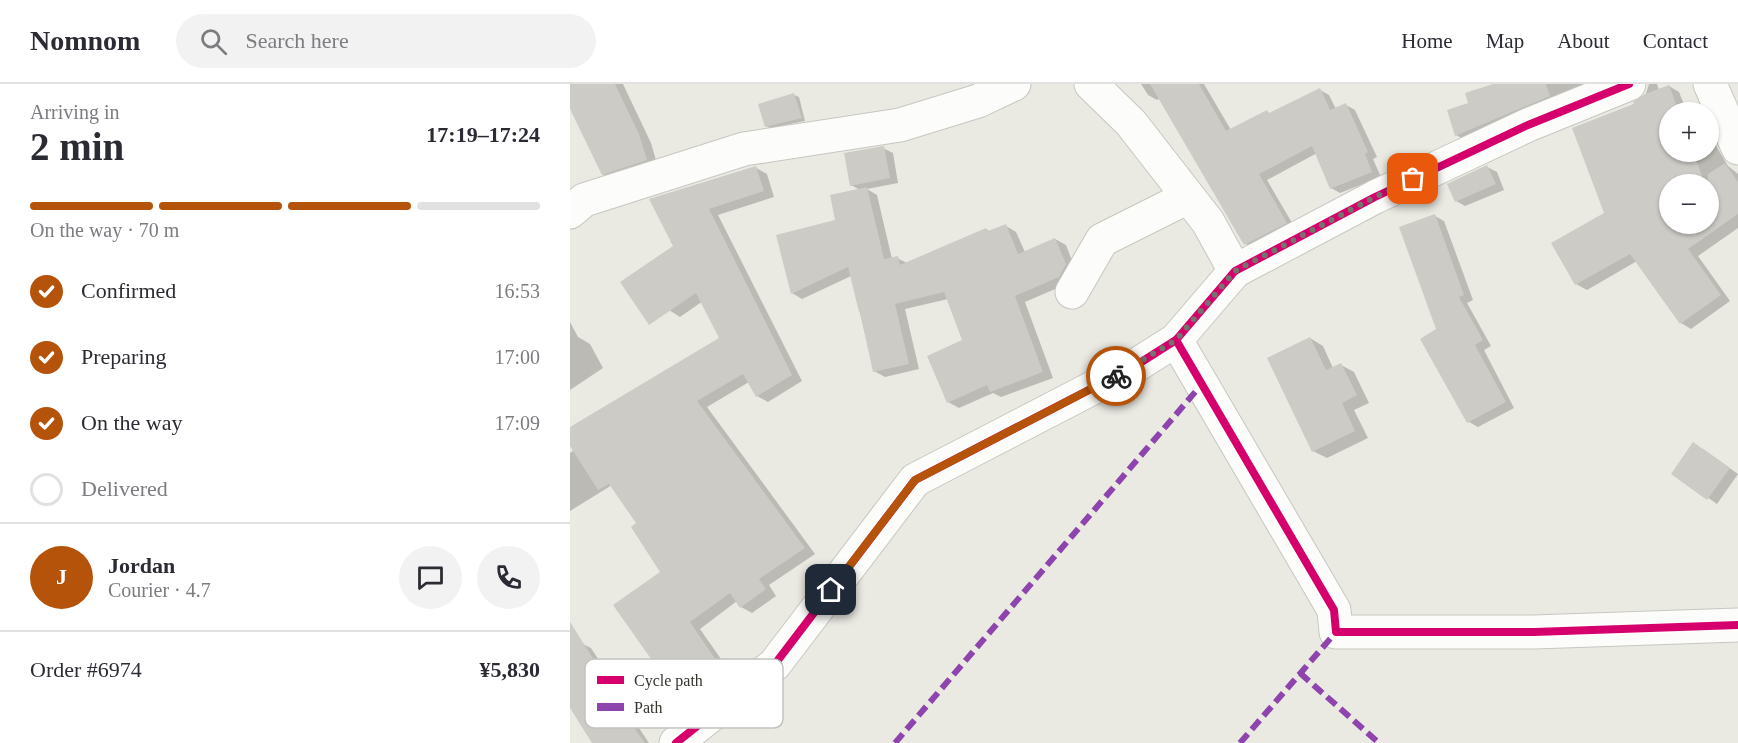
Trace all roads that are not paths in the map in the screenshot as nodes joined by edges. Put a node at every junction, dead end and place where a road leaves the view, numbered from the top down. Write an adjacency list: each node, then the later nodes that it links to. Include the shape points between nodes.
1 (1014, 84): 7 (street, via 978,101 900,125 744,149)
2 (1091, 84): 6 (street, via 1131,123)
3 (1629, 84): 8 (street, via 1528,125 1375,197)
4 (1710, 84): 5 (street)
5 (1738, 148)
6 (1188, 197): 8 (street, via 1208,222); 9 (street, via 1102,240)
7 (575, 199)
8 (1235, 271): 10 (street)
9 (1072, 292)
10 (1176, 340): 11 (street, via 1334,610 1336,632 1534,633); 12 (street, via 1135,366 915,480)
11 (1738, 625)
12 (779, 659)
13 (695, 728): 14 (street)
14 (676, 743)

